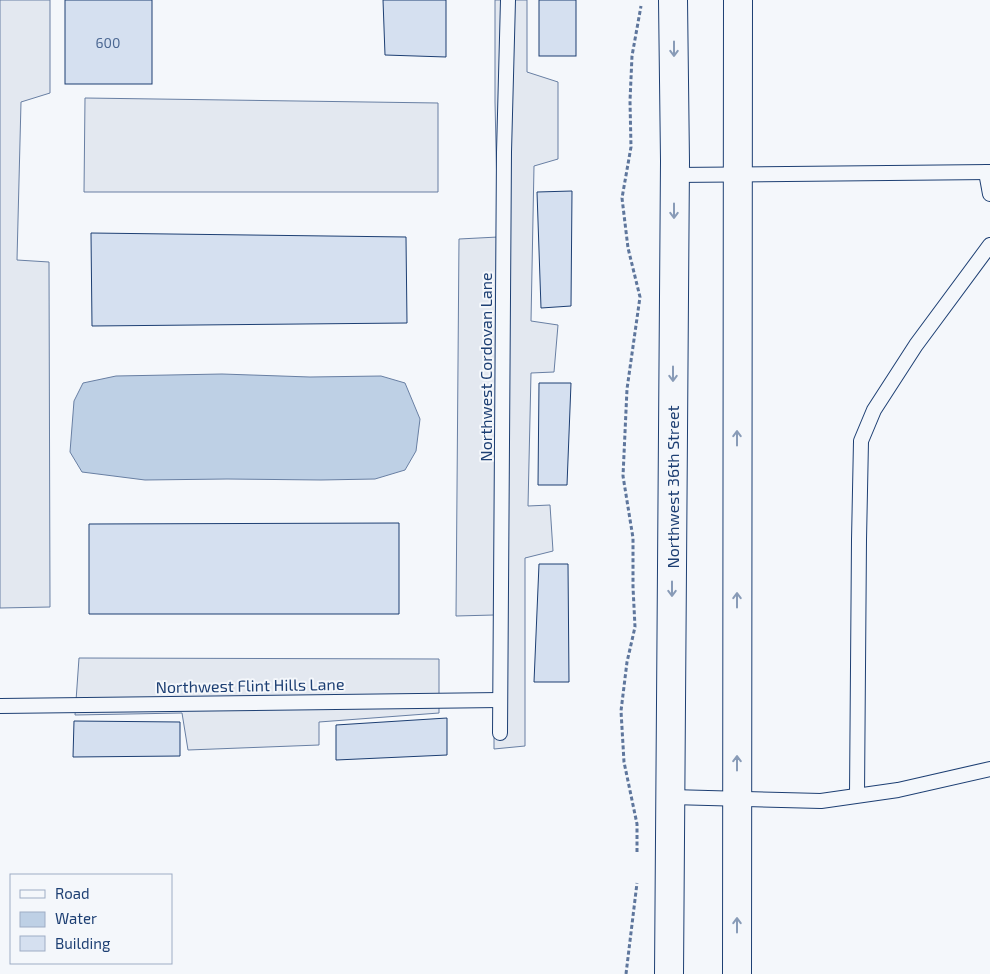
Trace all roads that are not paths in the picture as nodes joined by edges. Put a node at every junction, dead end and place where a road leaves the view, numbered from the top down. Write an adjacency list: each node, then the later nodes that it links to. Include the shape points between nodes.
1 (508, 0): 9 (lane, Northwest Cordovan Lane)
2 (673, 0): 6 (main road, Northwest 36th Street, one-way to 6)
3 (738, 0): 5 (main road)
4 (988, 172): 5 (lane); 7 (lane)
5 (737, 174): 6 (lane); 15 (main road, one-way to 5)
6 (674, 175): 14 (main road, Northwest 36th Street, one-way to 14)
7 (990, 194)
8 (990, 246): 13 (lane, via 916,345 874,410 861,441)
9 (500, 700): 10 (lane, Northwest Flint Hills Lane); 11 (lane, Northwest Cordovan Lane)
10 (0, 706)
11 (500, 733)
12 (990, 768): 13 (lane, via 898,790)
13 (857, 795): 15 (lane, via 821,801)
14 (671, 797): 15 (lane); 16 (main road, Northwest 36th Street)
15 (737, 799): 17 (main road, one-way to 15)
16 (669, 974)
17 (737, 974)

